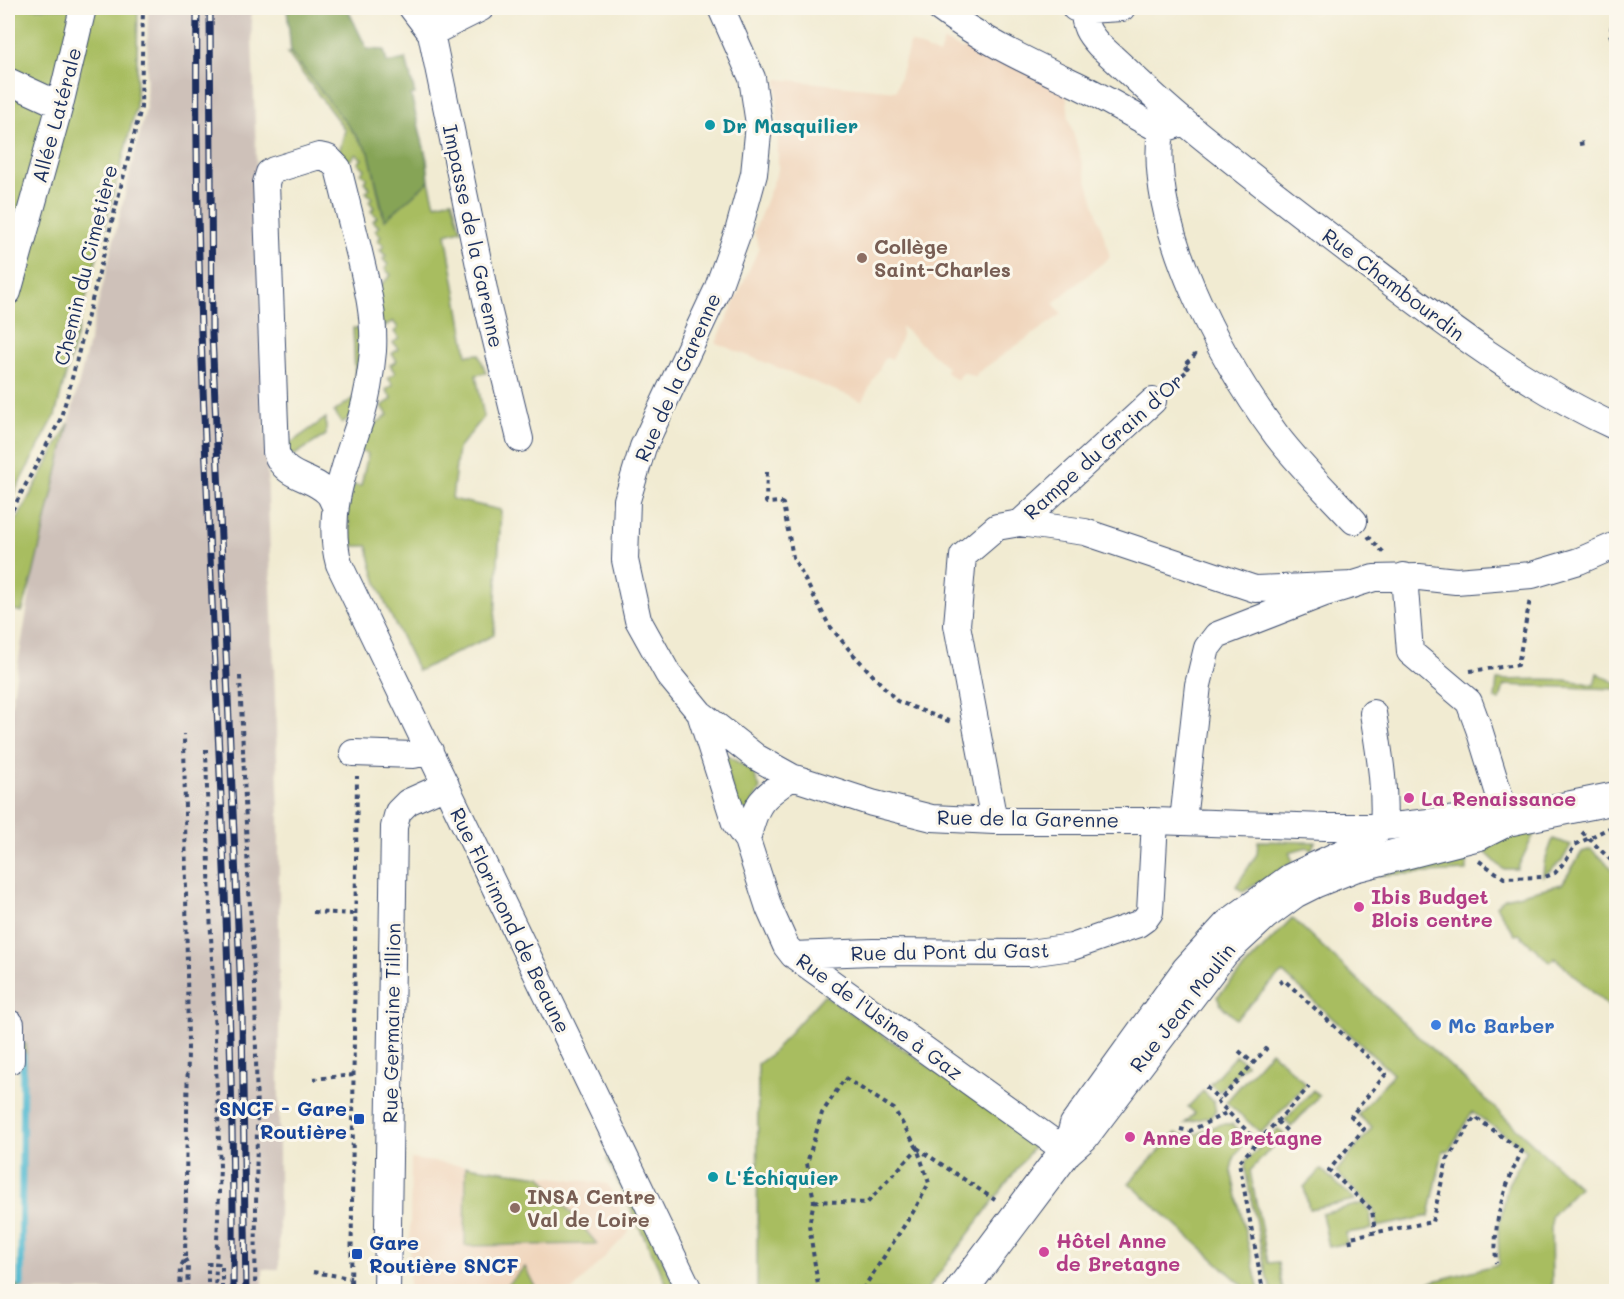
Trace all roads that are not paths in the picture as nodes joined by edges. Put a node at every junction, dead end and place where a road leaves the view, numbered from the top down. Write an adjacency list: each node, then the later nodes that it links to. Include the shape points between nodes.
1 (83, 8): 10 (street, Allée Latérale)
2 (412, 8): 8 (street, Impasse de la Garenne)
3 (481, 8): 8 (street)
4 (721, 8): 22 (street, Rue de la Garenne, via 752,78 759,124 754,174 717,290 643,447 627,500 625,560 638,620 668,674)
5 (939, 8): 11 (street, via 1013,54)
6 (1122, 8): 7 (street)
7 (1080, 9): 11 (street, via 1089,34 1142,86)
8 (431, 33): 15 (street, Impasse de la Garenne, via 487,304)
9 (8, 81): 10 (street)
10 (60, 105): 12 (street, Allée Latérale)
11 (1172, 126): 14 (street, Rue Chambourdin, via 1431,315 1532,380); 17 (street, via 1159,157 1169,223 1188,278 1243,387 1279,438)
12 (8, 292)
13 (1153, 401): 18 (street, Rampe du Grain d'Or)
14 (1617, 427)
15 (520, 439)
16 (335, 506): 16 (street, Rue Florimond de Beaune, via 369,383 374,330 338,168 320,156 304,171 269,173 266,183 276,452 280,464 329,494); 24 (street, Rue Florimond de Beaune, via 339,564)
17 (1354, 521)
18 (1020, 523): 21 (street, via 1085,532 1255,589); 30 (street, via 997,527 963,556 957,625)
19 (1617, 545): 20 (street, via 1532,574 1456,581)
20 (1404, 576): 21 (street, via 1374,578); 29 (street, via 1410,652 1469,702)
21 (1353, 585): 32 (street, via 1217,635 1207,648 1198,685)
22 (700, 713): 26 (street, Rue de la Garenne, via 756,757); 34 (street, Rue de l'Usine à Gaz, via 735,823)
23 (1373, 713): 33 (street, via 1381,768)
24 (430, 751): 25 (street); 27 (street, Rue Florimond de Beaune)
25 (355, 763)
26 (792, 777): 30 (street, Rue de la Garenne, via 932,818); 34 (street, via 766,794 753,817)
27 (447, 785): 39 (street, Rue Germaine Tillion, via 408,802 398,812 394,827); 40 (street, Rue Florimond de Beaune)
28 (1617, 798): 29 (main road, Rue Jean Moulin)
29 (1507, 819): 33 (street, Rue de la Garenne, via 1475,817); 38 (main road, Rue Jean Moulin, via 1479,834 1354,866 1294,892 1264,914 1223,951 1083,1136)
30 (994, 821): 31 (street, Rue de la Garenne)
31 (1155, 821): 32 (street, Rue de la Garenne); 35 (street, Rue du Pont du Gast, via 1150,912 1128,928 1072,947 1029,953)
32 (1183, 821): 33 (street, Rue de la Garenne)
33 (1383, 827): 38 (street, Rue Jean Moulin, via 1354,847 1290,877 1227,923 1185,969 1073,1124)
34 (747, 840): 35 (street, Rue de l'Usine à Gaz, via 769,908)
35 (793, 955): 38 (street, Rue de l'Usine à Gaz)
36 (11, 1024): 37 (street)
37 (8, 1060)
38 (1066, 1151): 41 (main road, Rue Jean Moulin)
39 (387, 1292)
40 (690, 1292)
41 (960, 1292)

